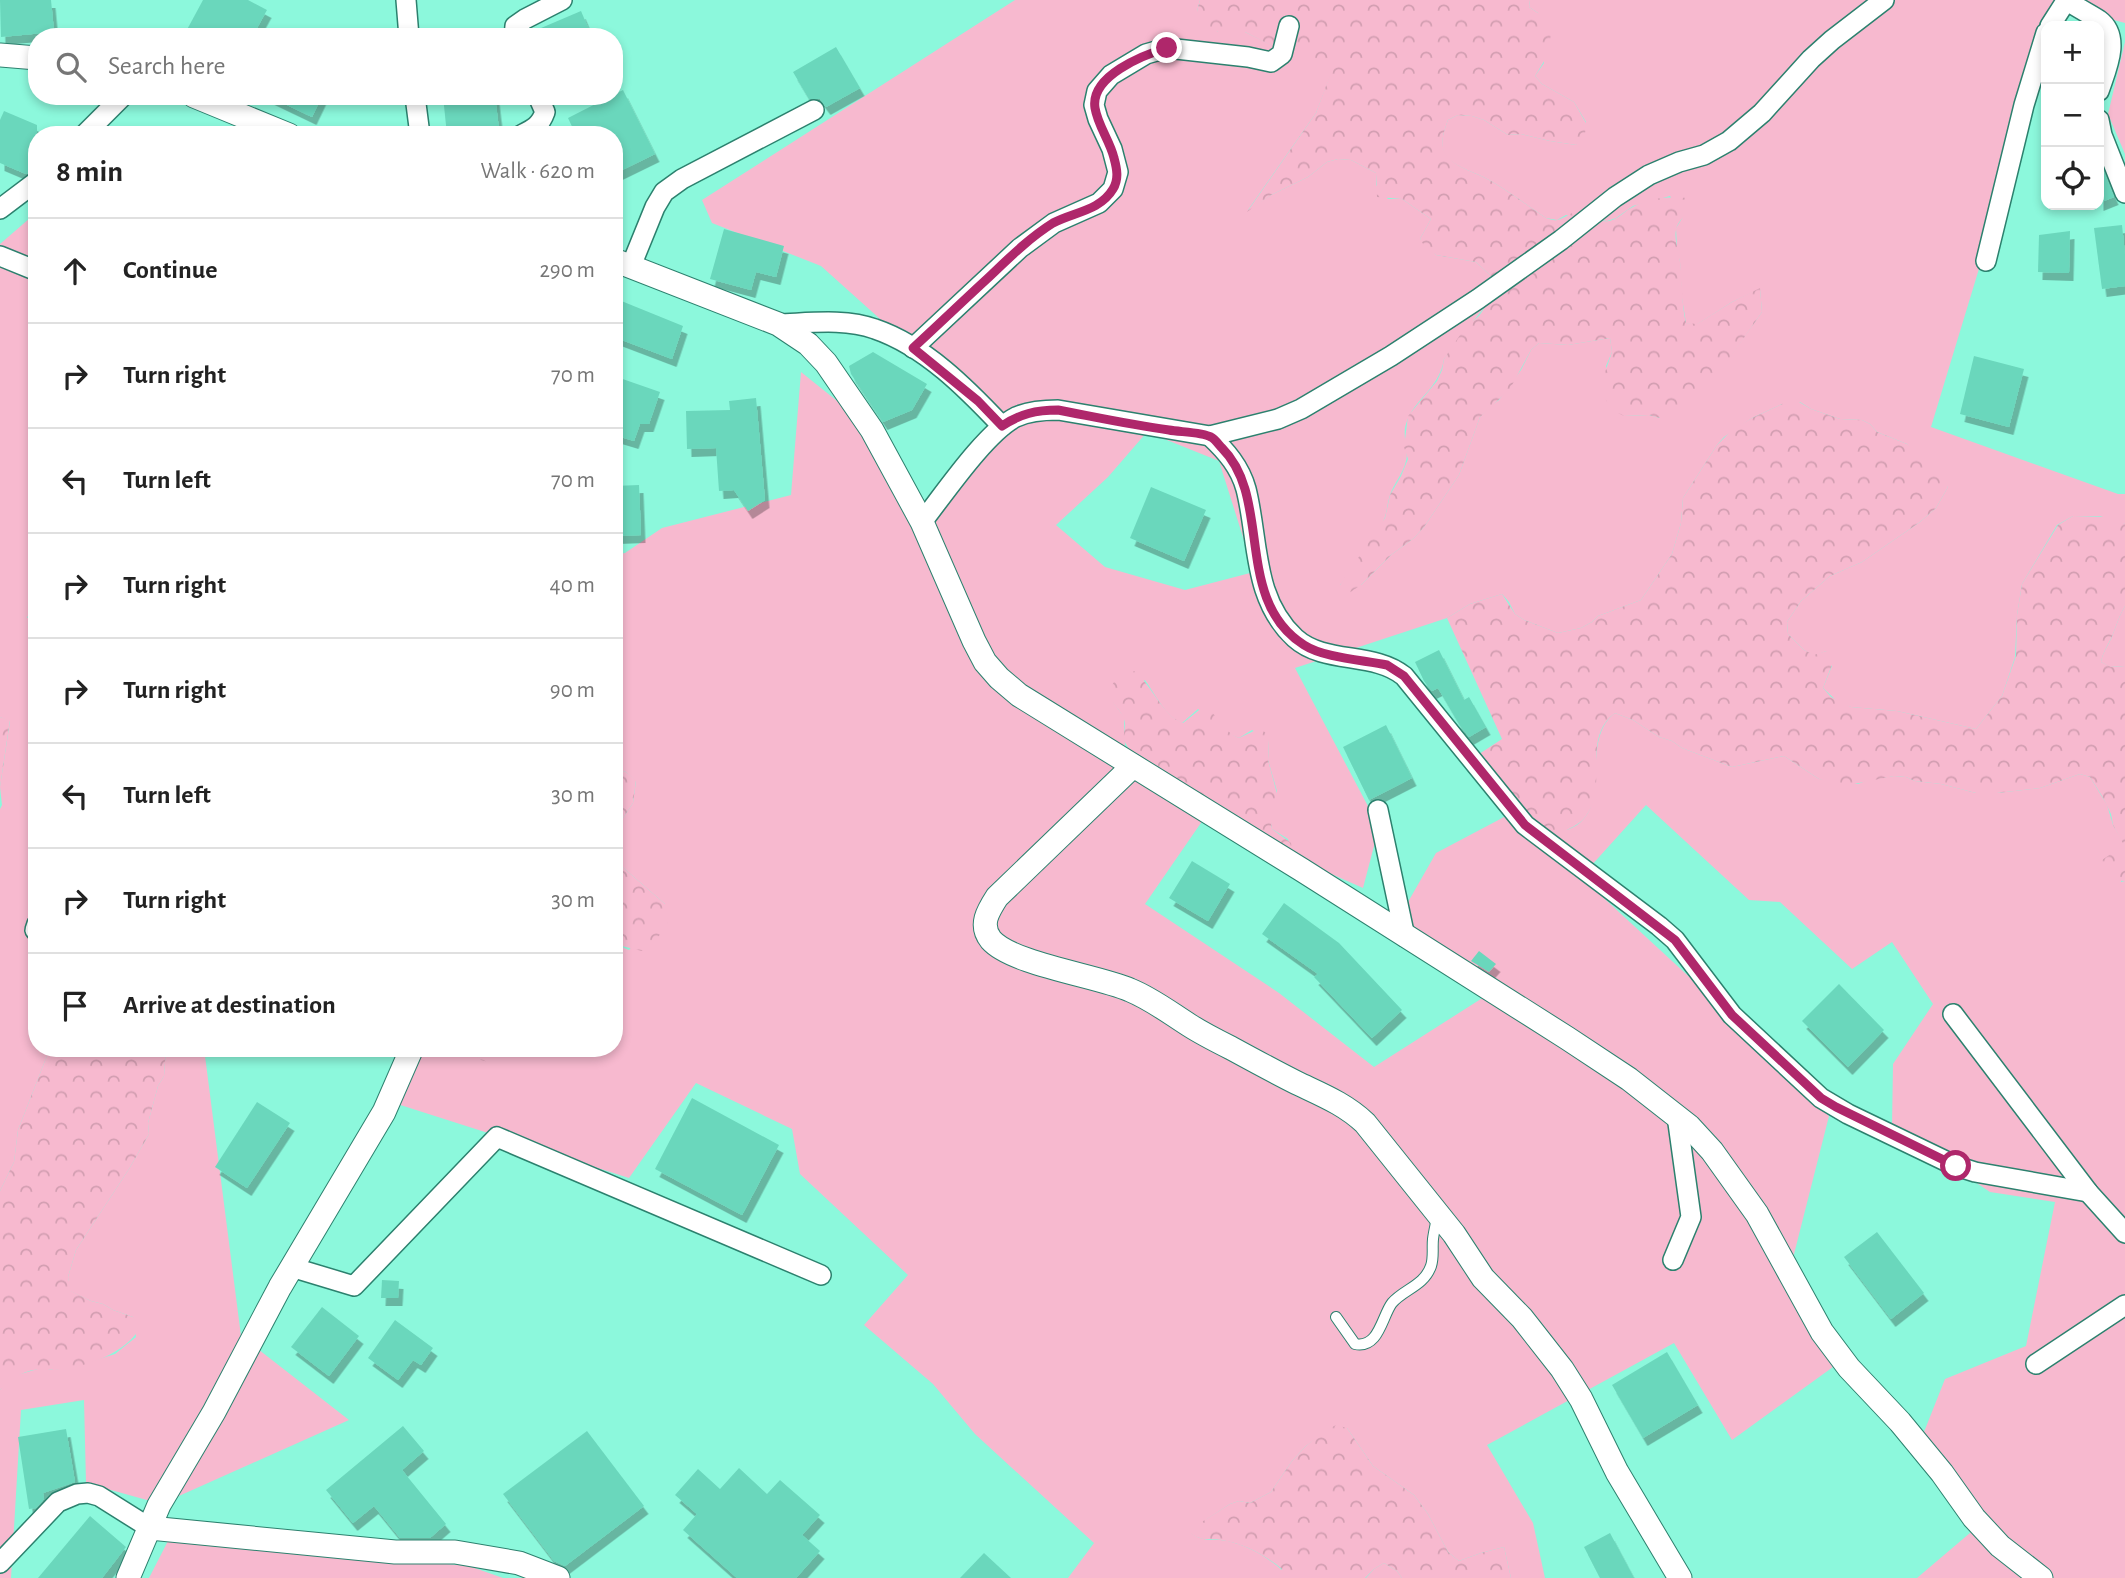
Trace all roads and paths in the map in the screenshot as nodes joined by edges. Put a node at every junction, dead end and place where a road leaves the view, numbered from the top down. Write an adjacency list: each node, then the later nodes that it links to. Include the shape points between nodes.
1 (406, 0): 7 (street)
2 (562, 0): 8 (street)
3 (1884, 0): 34 (street, via 1821,50 1729,141 1649,175 1478,299 1301,409)
4 (2066, 0): 5 (street); 12 (street, via 2101,21 2111,38)
5 (2053, 21)
6 (1289, 26): 32 (street, via 1282,54 1271,62 1167,48 1146,54 1111,75 1097,91 1094,105 1118,172 1113,189 1099,203 1055,223 1020,248)
7 (408, 28)
8 (515, 28)
9 (2041, 49): 28 (street)
10 (0, 55): 11 (street)
11 (28, 57)
12 (2101, 84)
13 (114, 105): 18 (street)
14 (216, 105): 19 (street)
15 (416, 105): 20 (street)
16 (542, 105): 21 (street, via 545,113)
17 (814, 110): 27 (street, via 664,192)
18 (93, 126)
19 (267, 126)
20 (419, 126)
21 (538, 126)
22 (2104, 140): 24 (street)
23 (28, 188): 25 (street)
24 (2125, 192)
25 (0, 209)
26 (0, 256): 30 (street)
27 (623, 261)
28 (1986, 261)
29 (623, 263): 31 (street)
30 (28, 267)
31 (778, 324): 32 (street, via 845,323 874,328); 35 (street, via 826,363 872,430)
32 (913, 348): 33 (street)
33 (1002, 426): 34 (street, via 1017,416 1058,410); 35 (street)
34 (1210, 436): 42 (street, via 1231,457 1246,488 1261,582 1284,626 1305,646 1387,665 1404,676 1525,825 1675,940 1732,1015 1821,1098 1956,1166)
35 (922, 522): 36 (street, via 985,662 1036,707)
36 (1133, 766): 38 (street); 43 (street, via 997,897 984,924 991,940 1019,956 1128,989 1260,1064 1339,1102 1365,1124)
37 (1378, 810): 38 (street)
38 (1405, 937): 41 (street, via 1567,1038)
39 (1953, 1014): 42 (street)
40 (408, 1057): 46 (street, via 384,1112)
41 (1677, 1116): 45 (street, via 1691,1217); 56 (street, via 1712,1151 1757,1214 1822,1332 1849,1368 1900,1422 1974,1518 2000,1546)
42 (2088, 1192): 44 (street)
43 (1438, 1213): 49 (lane, via 1431,1266 1419,1283 1393,1303 1376,1335 1355,1344); 55 (street, via 1483,1278 1522,1318 1568,1379)
44 (2125, 1233)
45 (1673, 1260)
46 (291, 1267): 47 (street, via 354,1286 497,1137); 51 (street)
47 (821, 1275)
48 (2125, 1305): 50 (street)
49 (1336, 1317)
50 (2036, 1364)
51 (150, 1528): 52 (street, via 99,1496 77,1494 58,1502); 53 (street); 54 (street, via 395,1552 455,1552 519,1563)
52 (0, 1563)
53 (128, 1578)
54 (558, 1578)
55 (1680, 1578)
56 (2041, 1578)

